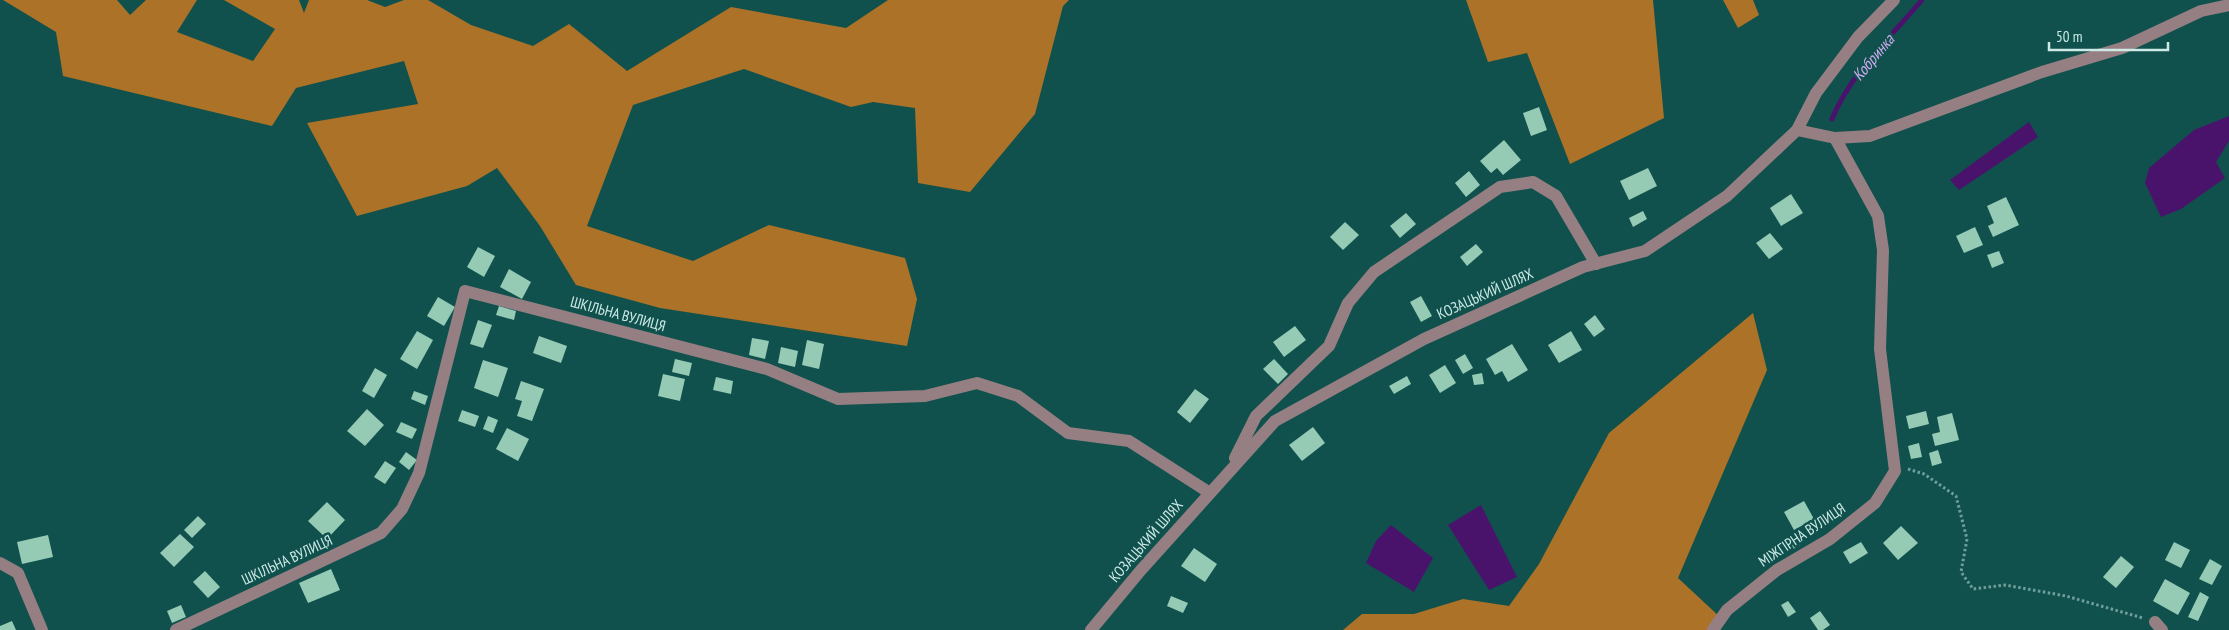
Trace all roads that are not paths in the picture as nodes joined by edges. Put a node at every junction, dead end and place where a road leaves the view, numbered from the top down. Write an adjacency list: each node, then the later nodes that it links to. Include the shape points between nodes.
1 (1894, 0): 3 (street, КОЗАЦЬКИЙ ШЛЯХ, via 1858,36 1816,93)
2 (2229, 5): 4 (street, via 2201,11 2122,48 2042,72 1870,136)
3 (1797, 130): 4 (street); 5 (street, КОЗАЦЬКИЙ ШЛЯХ, via 1727,196 1686,224 1645,251)
4 (1835, 138): 12 (street, МІЖГІРНА ВУЛИЦЯ, via 1878,216 1883,250 1880,349 1895,471 1875,503 1830,539 1777,570 1727,610)
5 (1596, 264): 6 (street, КОЗАЦЬКИЙ ШЛЯХ, via 1424,340 1274,421); 6 (street, via 1556,196 1534,182 1500,187 1374,272 1348,303 1329,346 1256,416)
6 (1227, 474): 7 (street, КОЗАЦЬКИЙ ШЛЯХ)
7 (1210, 493): 10 (street, ШКІЛЬНА ВУЛИЦЯ, via 1129,441 1068,434 1018,396 977,382 926,396 838,399 767,370 465,291 419,473 402,509 382,533); 11 (street, КОЗАЦЬКИЙ ШЛЯХ)
8 (0, 563): 9 (street, via 18,573)
9 (42, 630)
10 (176, 630)
11 (1091, 630)
12 (1712, 630)

